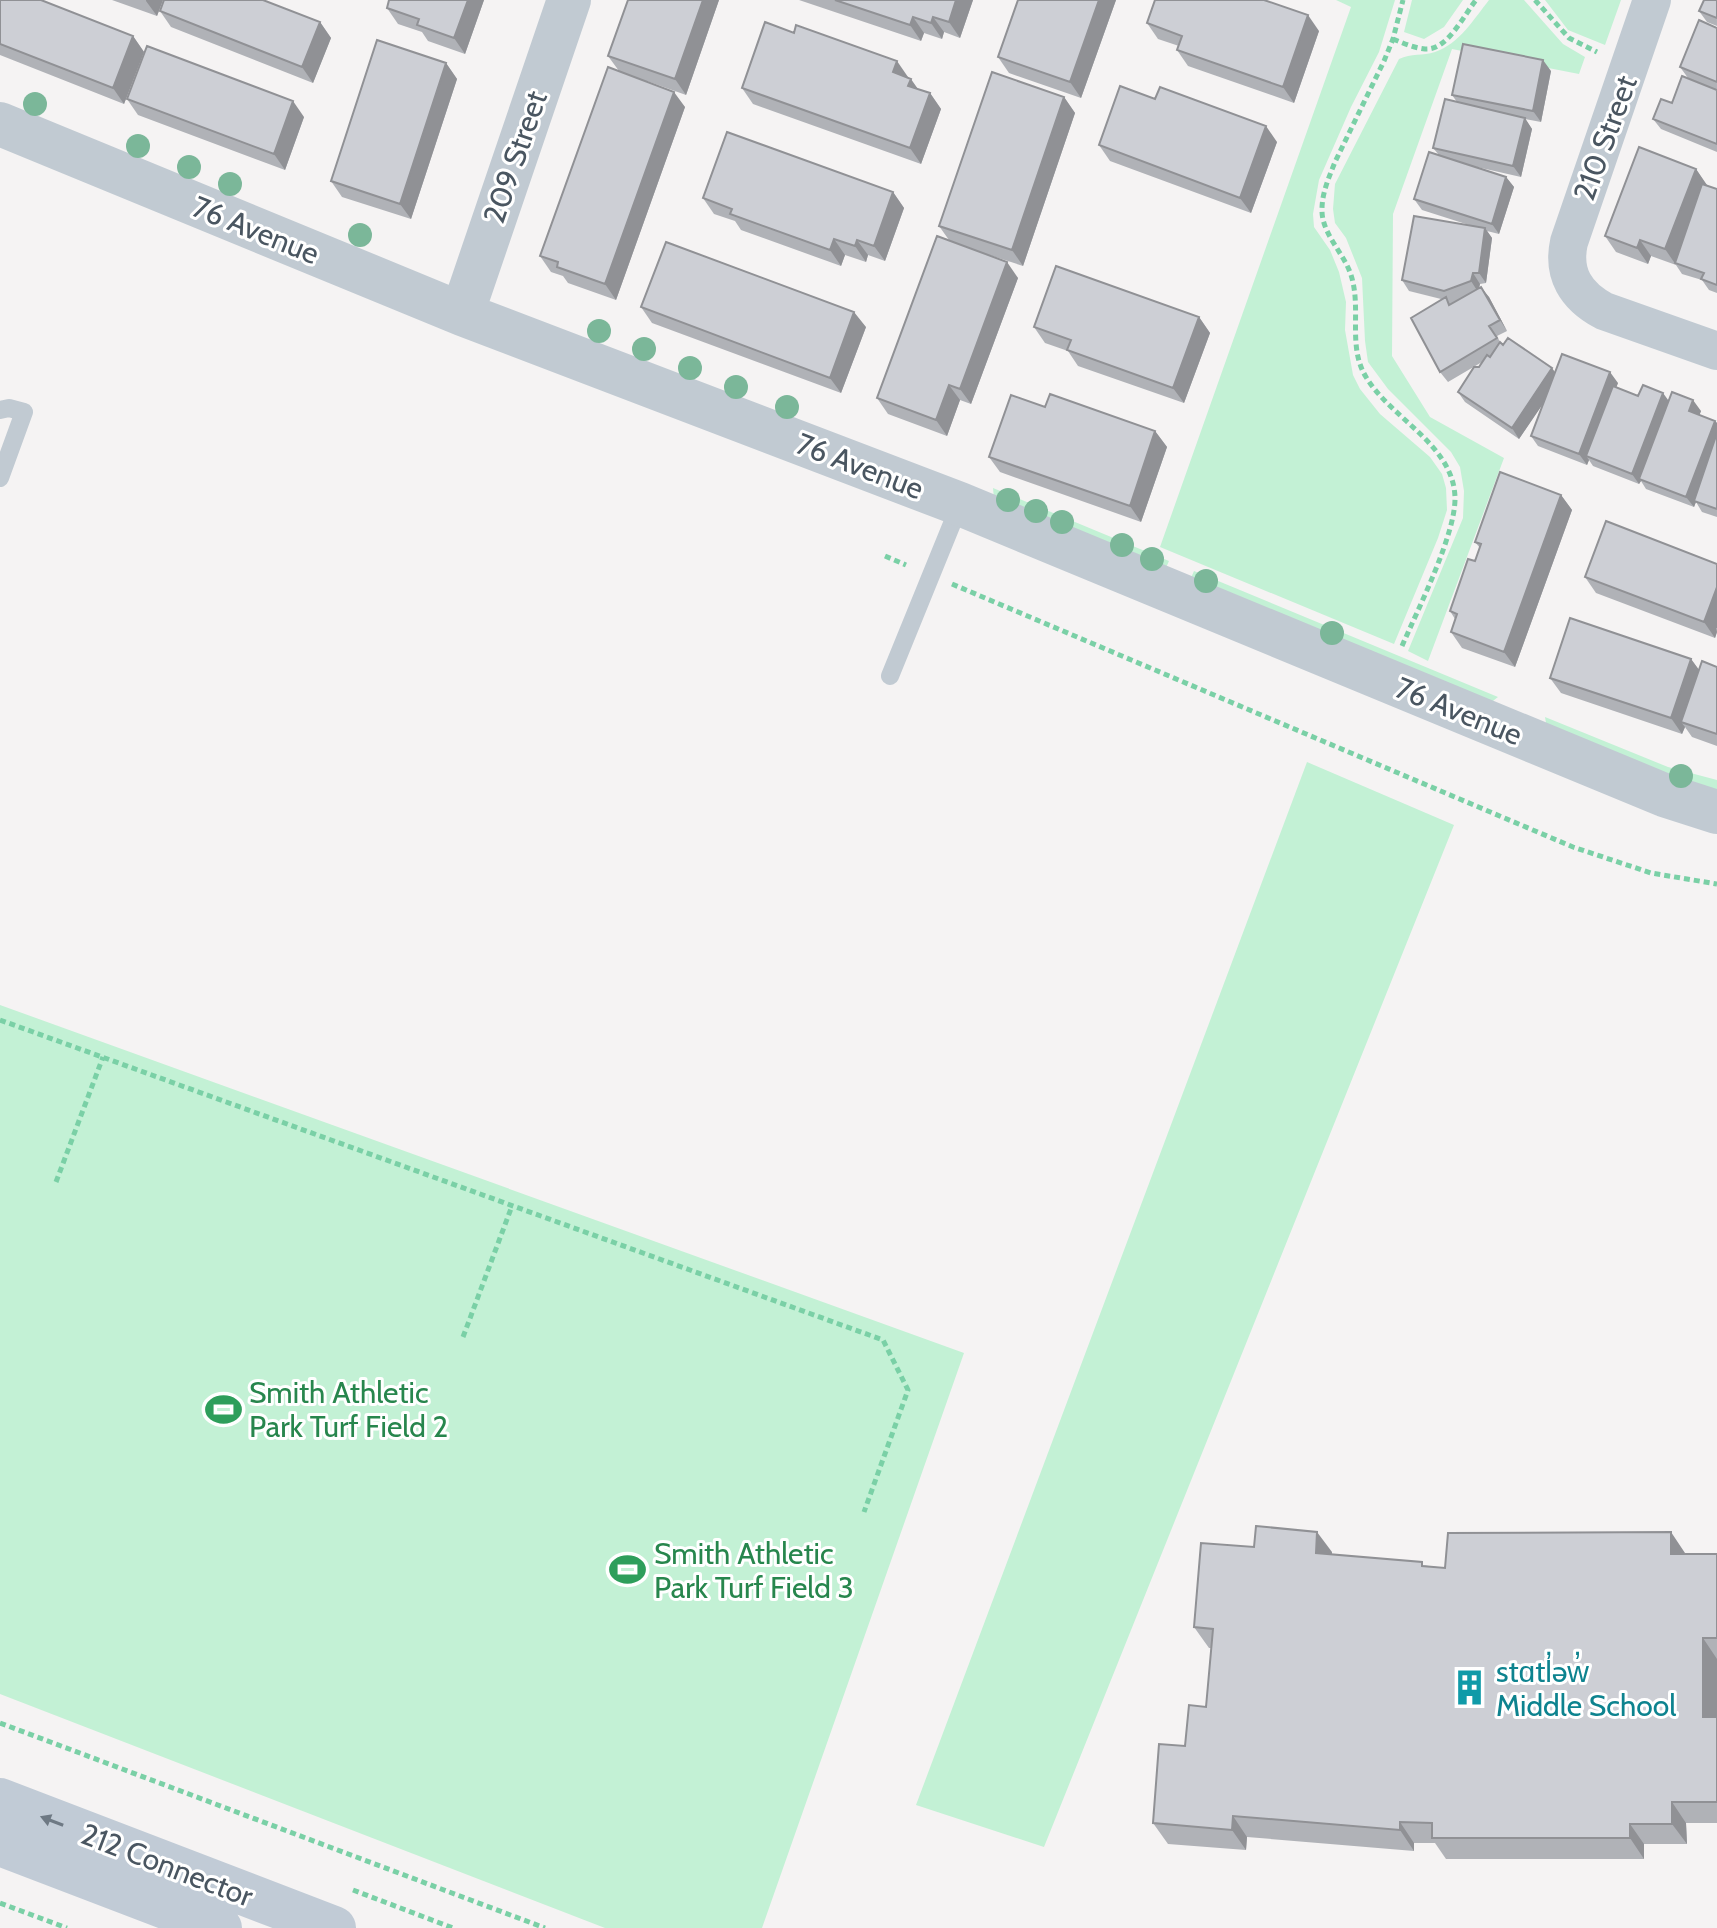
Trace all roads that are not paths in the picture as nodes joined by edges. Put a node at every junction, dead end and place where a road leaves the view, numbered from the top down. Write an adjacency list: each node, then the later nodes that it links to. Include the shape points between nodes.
1 (569, 0): 4 (street, 209 Street)
2 (1652, 0): 5 (street, 210 Street, via 1569,242 1569,276 1589,303 1604,311)
3 (0, 124): 4 (street, 76 Avenue)
4 (462, 314): 8 (street, 76 Avenue)
5 (1717, 351)
6 (0, 410): 7 (lane, via 24,412)
7 (0, 478)
8 (960, 504): 9 (lane); 10 (street, 76 Avenue, via 1664,795)
9 (890, 676)
10 (1717, 812)
11 (0, 1800): 14 (main road, 212 Connector, one-way to 11)
12 (0, 1844): 13 (main road, 212 Connector)
13 (220, 1928)
14 (334, 1928)

